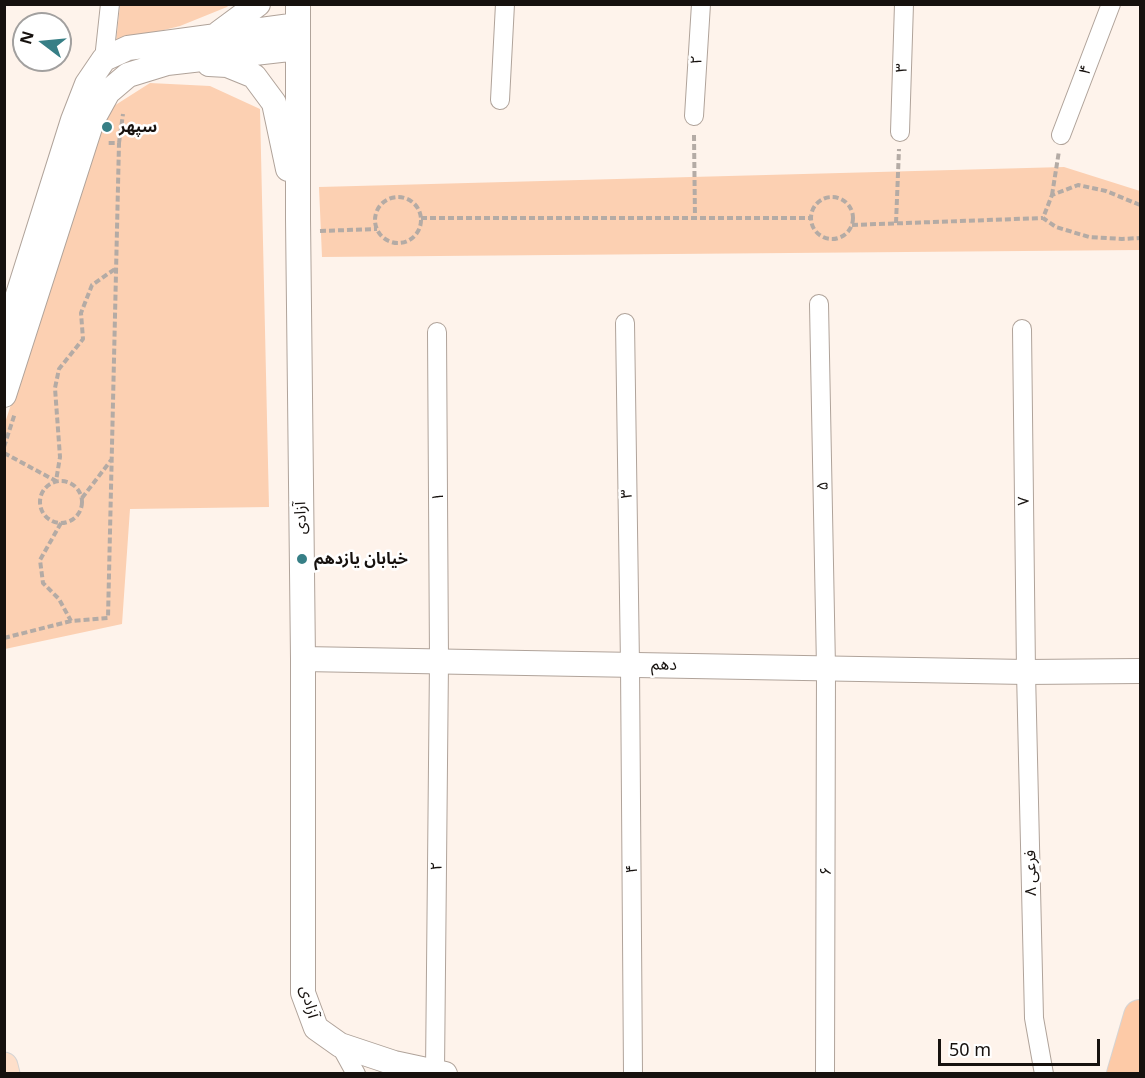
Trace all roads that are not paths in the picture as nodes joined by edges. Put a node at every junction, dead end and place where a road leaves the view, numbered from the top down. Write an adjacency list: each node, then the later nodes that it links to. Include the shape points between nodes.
1 (110, 4): 9 (street)
2 (258, 4): 8 (street)
3 (505, 4): 12 (street)
4 (700, 4): 13 (street, ۲)
5 (904, 4): 14 (street, ۳)
6 (1111, 4): 15 (street, ۴)
7 (298, 26): 8 (street); 10 (street); 16 (street, آزادی)
8 (213, 37): 9 (street, via 128,48)
9 (104, 59): 11 (street); 21 (street, via 87,84 73,120)
10 (167, 63): 11 (street, via 128,75); 16 (street, via 227,65 254,76 274,103)
11 (116, 85): 22 (street, via 92,122)
12 (500, 100)
13 (694, 116)
14 (900, 132)
15 (1061, 135)
16 (298, 225): 23 (street, آزادی)
17 (819, 304): 26 (street, ۵)
18 (625, 324): 25 (street, ۳)
19 (1022, 329): 28 (street, ۷)
20 (437, 332): 24 (street, ۱)
21 (4, 339)
22 (10, 404)
23 (303, 659): 24 (street, دهم); 30 (street, آزادی, via 303,993 316,1028)
24 (439, 661): 25 (street, دهم); 32 (street, ۲)
25 (630, 665): 26 (street, دهم); 35 (street, ۴)
26 (826, 668): 28 (street, دهم); 36 (street, ۶)
27 (1140, 671): 28 (street, دهم)
28 (1026, 672): 37 (street, فرعی ۸, via 1034,1018)
29 (1140, 1016): 38 (highway)
30 (340, 1045): 32 (street, via 394,1063); 34 (street)
31 (4, 1066): 33 (main road)
32 (440, 1072)
33 (6, 1074)
34 (356, 1074)
35 (633, 1074)
36 (825, 1074)
37 (1044, 1074)
38 (1123, 1074)

